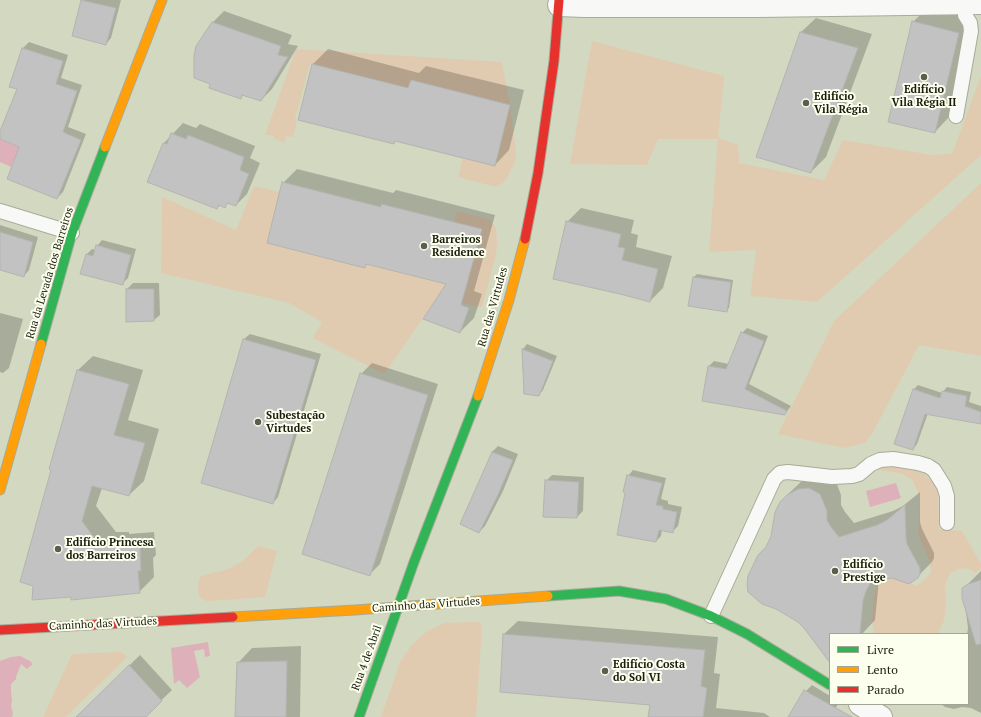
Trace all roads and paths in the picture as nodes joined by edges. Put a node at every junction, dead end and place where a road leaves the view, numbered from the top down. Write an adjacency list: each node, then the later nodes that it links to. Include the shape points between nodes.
1 (162, 0): 6 (street, Rua da Levada dos Barreiros)
2 (559, 2): 3 (street, via 584,6); 9 (street, Rua das Virtudes, via 553,68 538,173 509,300 482,386)
3 (973, 4): 4 (lane, via 965,14 971,31)
4 (956, 116)
5 (0, 211): 6 (lane)
6 (72, 233): 7 (street, Rua da Levada dos Barreiros)
7 (0, 490)
8 (946, 522): 10 (lane, via 947,496 944,486 934,470 918,463 893,459 880,460 852,476 780,473 774,479)
9 (398, 607): 10 (street, Caminho das Virtudes, via 619,591 666,600); 11 (street, Caminho das Virtudes); 14 (street, Rua 4 de Abril)
10 (711, 616): 12 (street, Caminho das Virtudes, via 747,634)
11 (0, 630)
12 (829, 684)
13 (862, 705): 15 (street)
14 (359, 717)
15 (881, 717)

